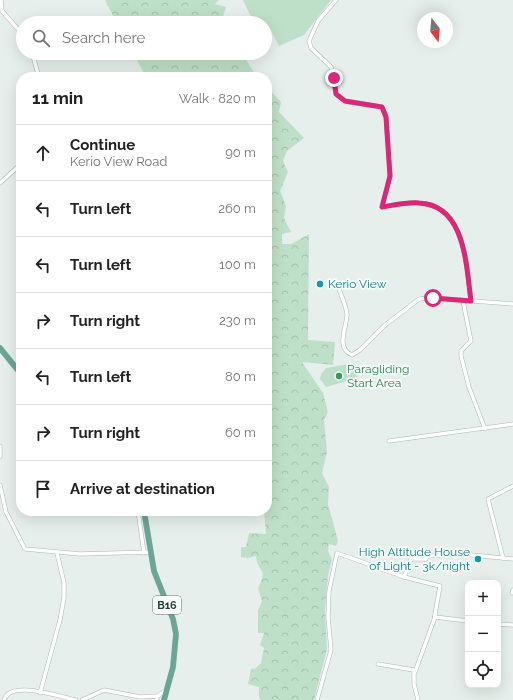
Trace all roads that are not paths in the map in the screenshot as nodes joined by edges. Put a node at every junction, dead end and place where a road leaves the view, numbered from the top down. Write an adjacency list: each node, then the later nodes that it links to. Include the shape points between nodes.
1 (1, 0): 3 (street, via 2,11)
2 (336, 0): 10 (street, via 318,21 309,41 311,48 331,67 336,94 345,101 382,107 386,117 390,176 382,207 420,203 446,212 459,234 468,270)
3 (16, 27)
4 (34, 60): 5 (street)
5 (38, 72)
6 (16, 169): 7 (street)
7 (0, 183)
8 (339, 289): 9 (street, via 346,312 342,341 345,350 352,355 415,301 433,298)
9 (463, 301): 10 (street); 15 (street, via 471,341 461,356 469,387)
10 (471, 301): 11 (street)
11 (513, 304)
12 (0, 348): 13 (main road)
13 (16, 368)
14 (513, 424): 15 (street)
15 (485, 429): 16 (street)
16 (388, 441)
17 (0, 446): 18 (street)
18 (0, 457)
19 (0, 485): 24 (street, via 6,512 23,548)
20 (513, 486): 25 (street, via 488,499)
21 (139, 516): 23 (street)
22 (144, 516): 23 (main road, B16)
23 (148, 552): 24 (street); 34 (main road, B16, via 173,619 176,634 176,653)
24 (57, 553): 35 (street, via 64,583 64,598)
25 (503, 558): 26 (street); 27 (street, via 455,554 412,559)
26 (513, 560)
27 (404, 577): 28 (street, via 440,586); 42 (street, via 337,553 329,591 331,650)
28 (435, 617): 29 (street); 33 (street)
29 (465, 621)
30 (501, 624): 31 (street)
31 (513, 625)
32 (378, 664): 33 (street, via 411,669)
33 (415, 672): 43 (street, via 414,684)
34 (167, 689): 36 (street); 41 (main road, B16)
35 (40, 693): 37 (street, via 22,689); 38 (street)
36 (158, 696): 39 (street, via 140,697 104,690); 40 (street)
37 (4, 698)
38 (76, 700)
39 (82, 700)
40 (156, 700)
41 (164, 700)
42 (317, 700)
43 (418, 700)

